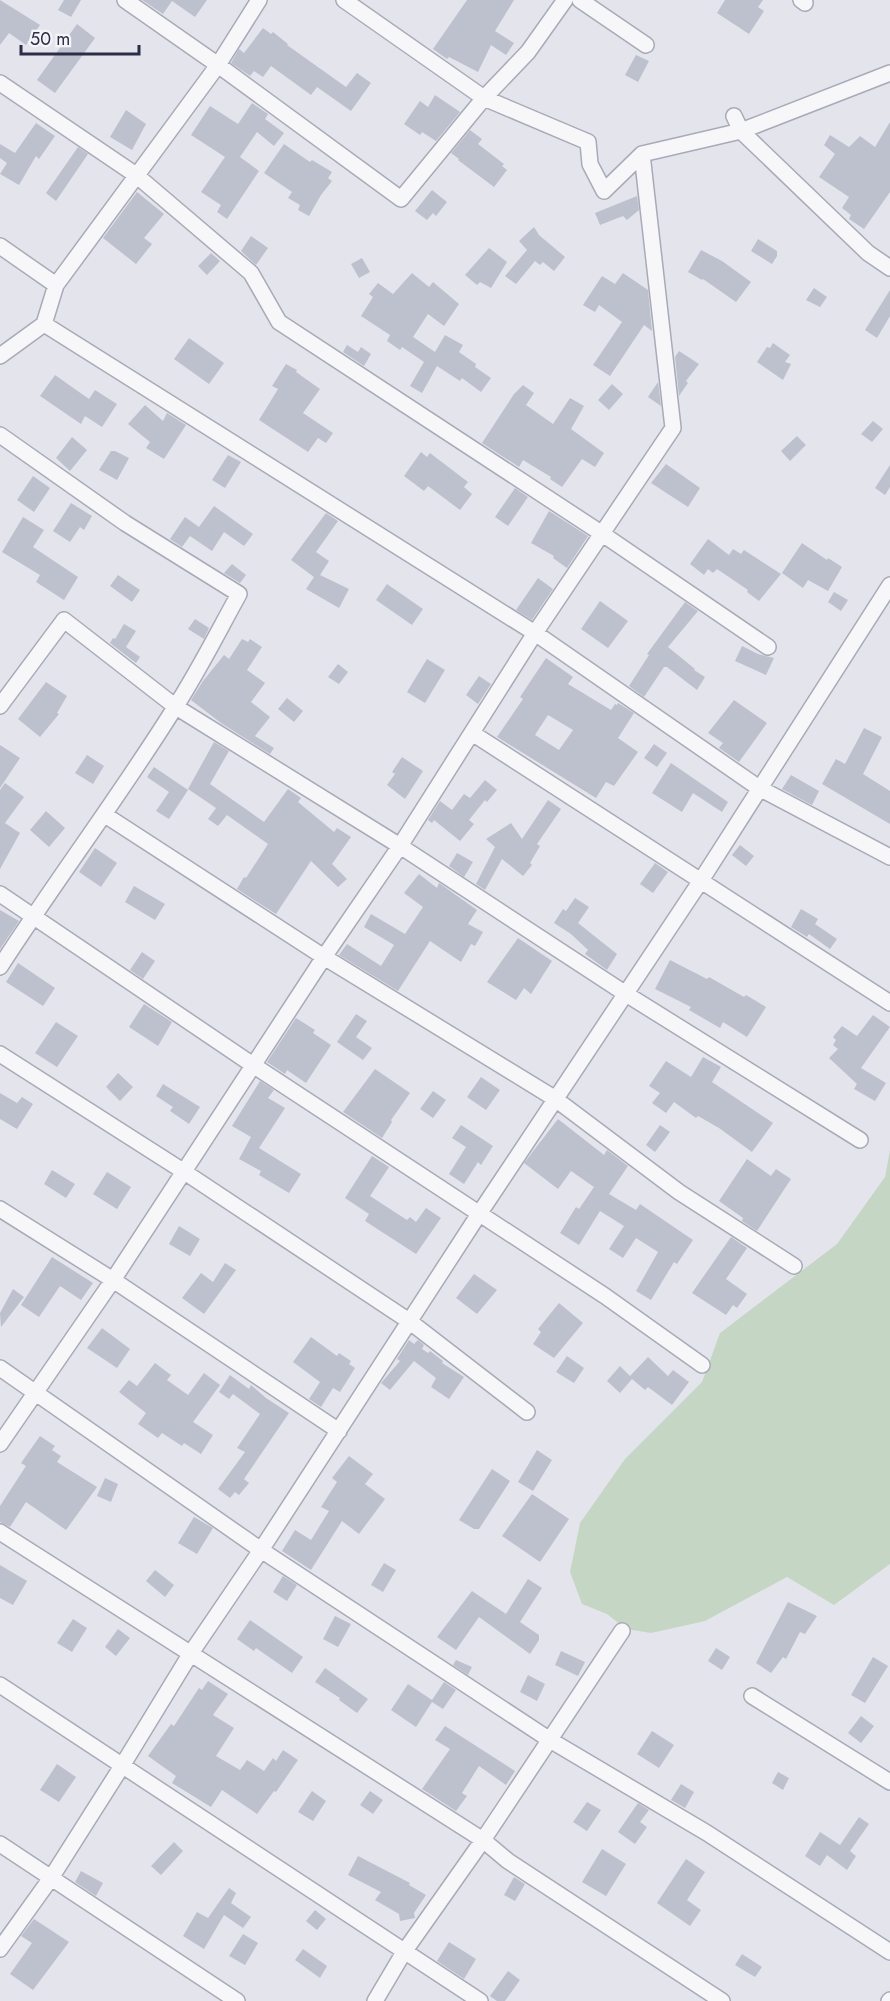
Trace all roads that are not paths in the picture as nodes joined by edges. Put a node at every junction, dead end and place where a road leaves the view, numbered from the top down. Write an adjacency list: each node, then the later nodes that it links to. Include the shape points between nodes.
1 (125, 0): 7 (street)
2 (259, 0): 7 (street)
3 (344, 0): 10 (street)
4 (565, 0): 10 (street, via 528,52)
5 (580, 0): 6 (street)
6 (646, 45)
7 (218, 65): 10 (street, via 401,199); 14 (street)
8 (890, 73): 12 (street)
9 (0, 83): 14 (street)
10 (484, 98): 13 (street, via 588,142 590,164 604,191)
11 (734, 116): 12 (street)
12 (741, 131): 13 (street); 16 (street, via 868,253)
13 (642, 154): 21 (street, via 673,429)
14 (136, 175): 17 (street); 21 (street, via 251,273 279,321)
15 (0, 246): 17 (street)
16 (890, 268)
17 (56, 285): 18 (street)
18 (45, 324): 19 (street); 23 (street)
19 (0, 356)
20 (0, 435): 26 (street, via 125,523 239,594)
21 (601, 533): 23 (street); 24 (street)
22 (890, 585): 28 (street)
23 (535, 633): 27 (street); 28 (street)
24 (768, 647)
25 (0, 706): 26 (street, via 64,620)
26 (176, 707): 29 (street); 30 (street)
27 (472, 733): 30 (street); 32 (street)
28 (759, 788): 31 (street); 32 (street)
29 (105, 815): 34 (street); 35 (street)
30 (400, 846): 35 (street); 37 (street)
31 (890, 857)
32 (700, 882): 37 (street); 38 (street)
33 (0, 894): 34 (street)
34 (33, 915): 36 (street); 40 (street)
35 (324, 957): 40 (street); 41 (street)
36 (0, 967)
37 (626, 994): 41 (street); 42 (street)
38 (890, 1004)
39 (0, 1054): 43 (street)
40 (253, 1065): 43 (street); 45 (street)
41 (554, 1098): 45 (street); 46 (street, via 679,1192)
42 (860, 1140)
43 (183, 1171): 47 (street); 48 (street)
44 (0, 1209): 47 (street)
45 (479, 1214): 48 (street); 49 (street)
46 (794, 1266)
47 (113, 1280): 51 (street); 53 (street)
48 (409, 1321): 52 (street); 53 (street)
49 (702, 1365)
50 (0, 1368): 51 (street)
51 (37, 1392): 54 (street); 56 (street)
52 (527, 1412)
53 (339, 1431): 56 (street)
54 (0, 1444)
55 (0, 1532): 58 (street)
56 (261, 1550): 58 (street); 61 (street)
57 (622, 1631): 61 (street)
58 (191, 1653): 62 (street); 64 (street)
59 (0, 1685): 62 (street)
60 (752, 1696): 63 (street)
61 (550, 1740): 64 (street); 69 (street, via 707,1833)
62 (123, 1766): 66 (street); 68 (street)
63 (890, 1782)
64 (483, 1840): 68 (street); 73 (street, via 508,1861)
65 (0, 1844): 66 (street)
66 (51, 1878): 67 (street); 70 (street)
67 (0, 1949)
68 (404, 1952): 71 (street); 72 (street)
69 (890, 1952)
70 (237, 2001)
71 (375, 2001)
72 (480, 2001)
73 (722, 2001)

